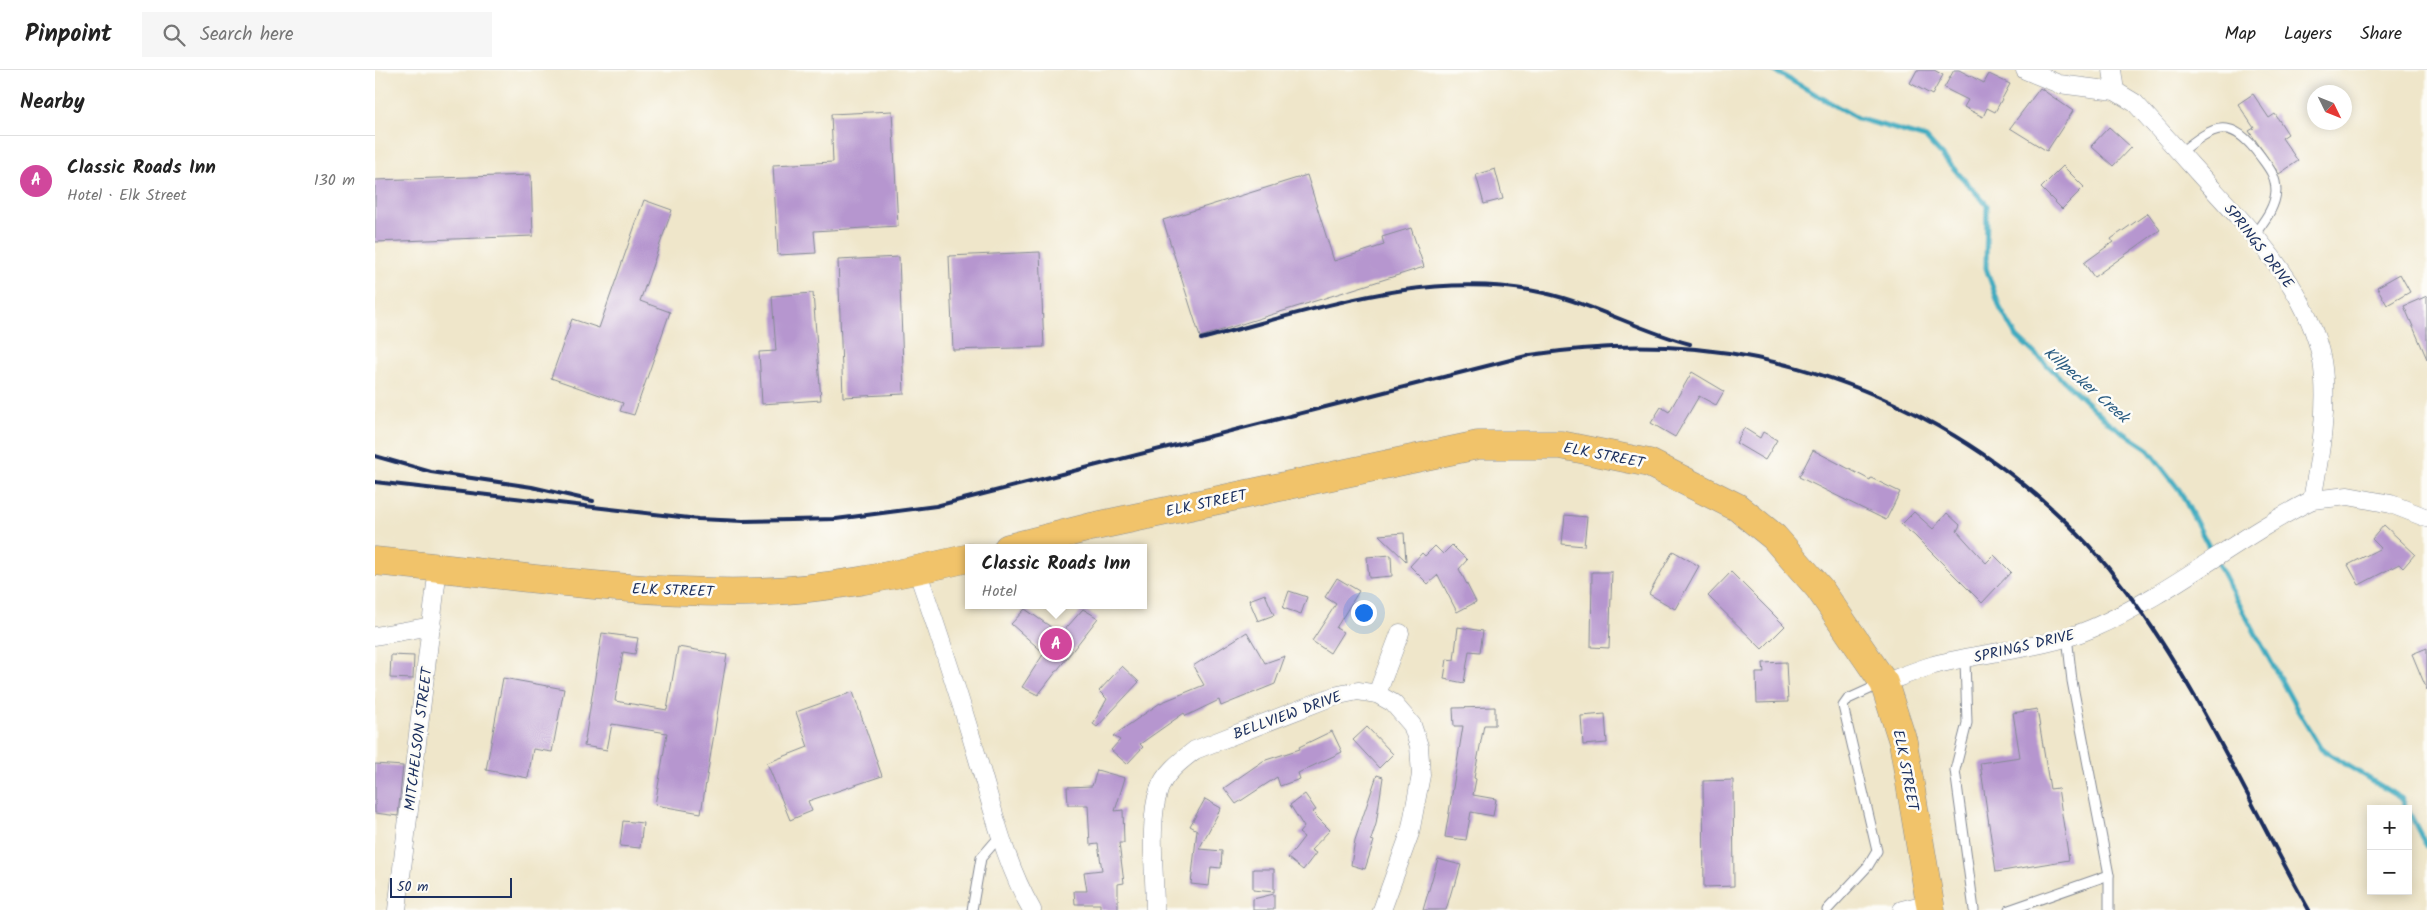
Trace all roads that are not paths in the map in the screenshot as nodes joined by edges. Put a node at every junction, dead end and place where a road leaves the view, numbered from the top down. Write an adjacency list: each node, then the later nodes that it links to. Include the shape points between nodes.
1 (2025, 70): 3 (street, SPRINGS DRIVE, via 2059,84)
2 (2112, 70): 3 (street)
3 (2115, 91): 4 (street, SPRINGS DRIVE, via 2135,103)
4 (2180, 153): 5 (street, SPRINGS DRIVE); 5 (lane, via 2200,137 2217,129 2233,130 2247,138 2274,174 2276,191 2272,209)
5 (2254, 234): 6 (street, SPRINGS DRIVE, via 2295,292 2312,328 2322,362 2321,453)
6 (2312, 500): 7 (street, SPRINGS DRIVE, via 2348,496 2391,504); 16 (street, SPRINGS DRIVE, via 2241,540 2139,607)
7 (2427, 518)
8 (1024, 544): 18 (main road, ELK STREET, via 1478,445 1561,445 1649,463 1737,507 1774,537 1819,588)
9 (965, 559): 12 (main road, ELK STREET)
10 (375, 561): 11 (main road, ELK STREET)
11 (439, 567): 12 (main road, ELK STREET, via 637,590 749,592 830,586); 13 (street, MITCHELSON STREET)
12 (917, 570): 20 (street, via 946,653)
13 (432, 626): 15 (street); 23 (street, MITCHELSON STREET)
14 (1400, 633): 19 (street)
15 (375, 636)
16 (2067, 636): 17 (street, SPRINGS DRIVE); 21 (lane, via 2072,680)
17 (1965, 660): 18 (street, SPRINGS DRIVE, via 1934,665); 30 (lane, via 1967,723 1955,770)
18 (1884, 683): 22 (main road, ELK STREET, via 1903,742); 28 (lane, via 1848,699 1843,706 1877,851 1868,866)
19 (1377, 694): 26 (street, BELLVIEW DRIVE, via 1358,691 1334,696 1195,750 1176,765 1159,788 1154,812); 27 (street, via 1393,703 1412,725 1419,746 1421,775 1410,833)
20 (1001, 835): 24 (lane, via 981,858); 25 (street, via 1019,887)
21 (2109, 875): 31 (lane); 32 (lane)
22 (1931, 907): 29 (street)
23 (397, 910)
24 (972, 910)
25 (1032, 910)
26 (1155, 910)
27 (1383, 910)
28 (1827, 910)
29 (1902, 910)
30 (1974, 910)
31 (2009, 910)
32 (2109, 910)

